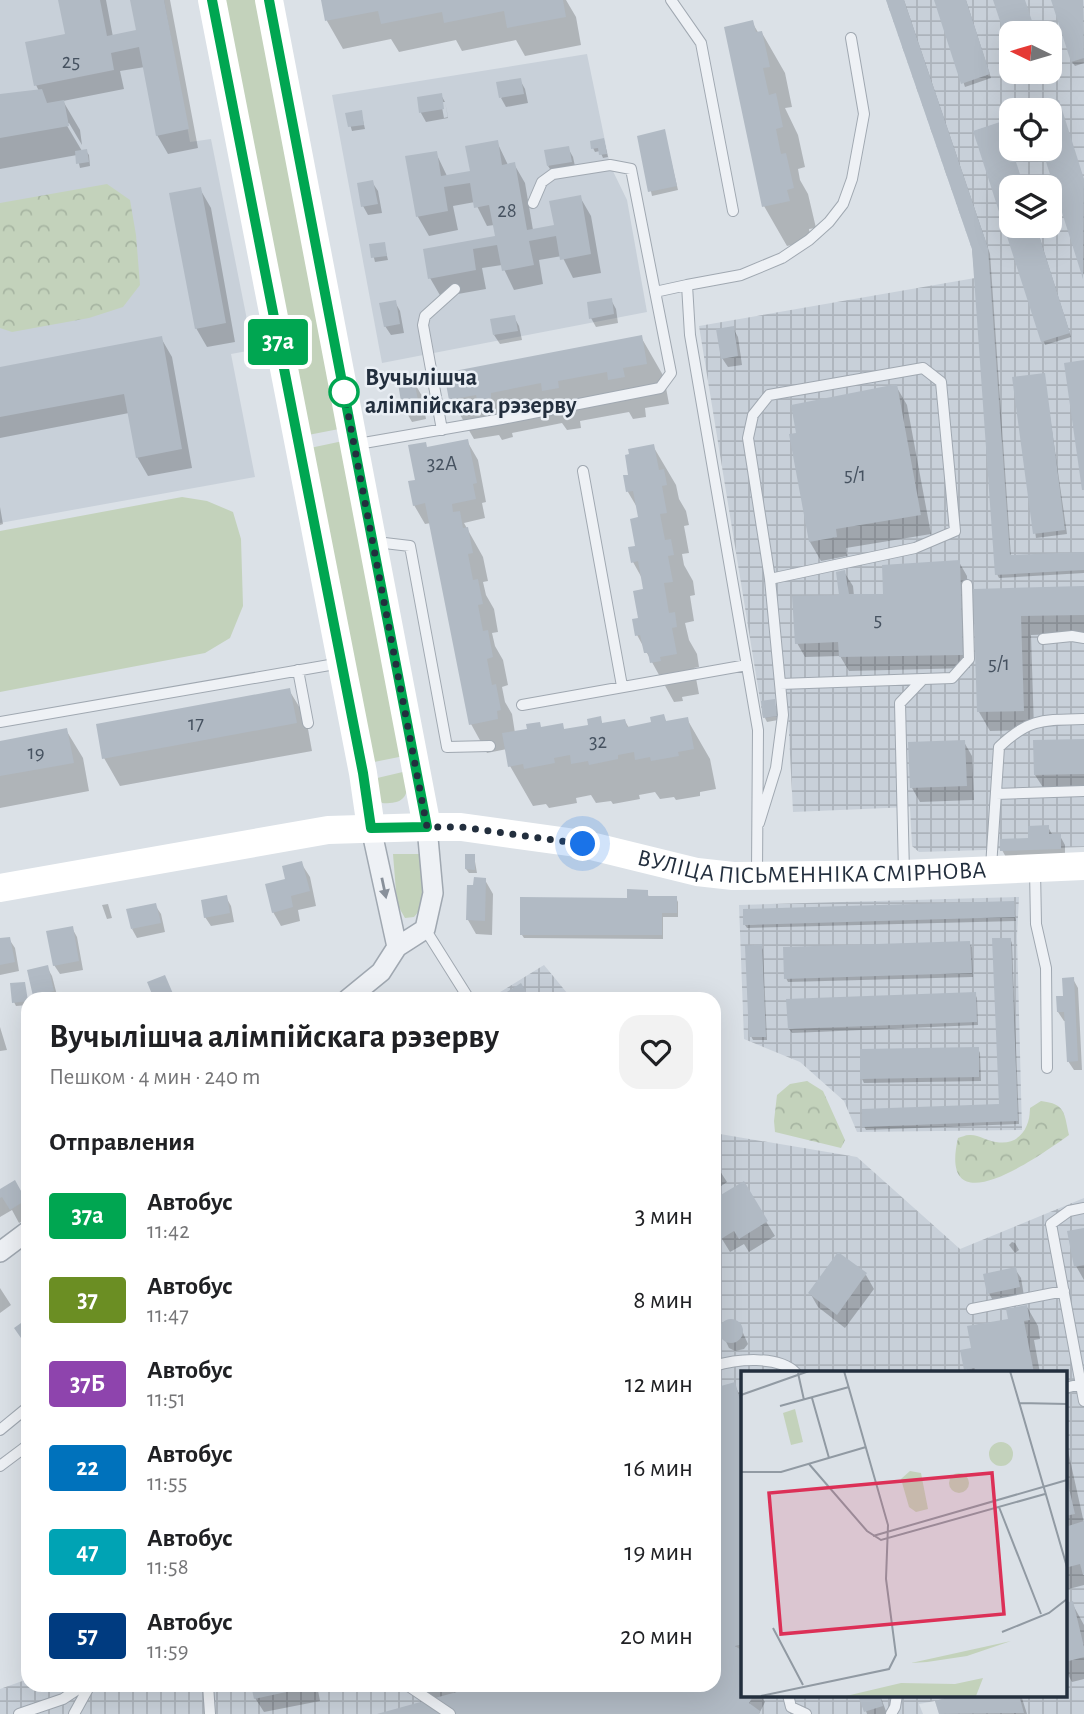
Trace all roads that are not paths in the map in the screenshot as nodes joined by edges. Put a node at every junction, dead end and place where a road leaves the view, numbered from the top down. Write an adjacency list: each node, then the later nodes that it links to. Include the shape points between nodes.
1 (212, 0): 18 (street)
2 (269, 0): 11 (street)
3 (671, 0): 6 (lane, via 701,43)
4 (852, 38): 7 (lane, via 864,114 843,204 809,240 782,258 741,275)
5 (533, 203): 9 (lane, via 541,182 552,174 610,165 631,169)
6 (733, 211)
7 (687, 285): 9 (lane); 19 (lane, via 690,335)
8 (455, 289): 10 (lane, via 425,316 423,325)
9 (655, 292): 10 (lane, via 671,373 660,388)
10 (442, 430): 11 (lane)
11 (354, 445): 13 (street)
12 (583, 471): 23 (lane)
13 (372, 542): 28 (lane, via 410,546 447,747); 32 (street)
14 (770, 579): 14 (lane, via 748,438 753,415 769,396 923,368 941,382 955,531 915,548); 22 (lane)
15 (967, 585): 21 (lane, via 969,659 952,678)
16 (1084, 638): 17 (lane)
17 (1043, 639)
18 (341, 663): 20 (lane); 33 (street)
19 (747, 665): 23 (lane); 31 (lane, via 758,730)
20 (298, 670): 26 (lane); 27 (lane)
21 (923, 679): 22 (lane); 37 (lane, via 900,703)
22 (780, 684): 31 (lane, via 783,715 776,768)
23 (622, 686): 24 (lane)
24 (522, 705)
25 (1084, 719): 30 (lane, via 1046,720 1017,729 999,747)
26 (0, 722)
27 (308, 723)
28 (490, 746)
29 (1084, 791): 30 (lane)
30 (996, 794): 36 (lane)
31 (759, 823): 38 (lane)
32 (427, 827): 33 (street, ВУЛІЦА ПІСЬМЕННІКА СМІРНОВА); 38 (street, ВУЛІЦА ПІСЬМЕННІКА СМІРНОВА, via 461,827 583,844 697,872); 40 (street, via 433,893)
33 (371, 828): 39 (street, ВУЛІЦА ПІСЬМЕННІКА СМІРНОВА, via 328,830); 41 (street, one-way to 41)
34 (1084, 866): 35 (street, ВУЛІЦА ПІСЬМЕННІКА СМІРНОВА)
35 (1035, 870): 36 (street, ВУЛІЦА ПІСЬМЕННІКА СМІРНОВА); 44 (lane, via 1036,924 1045,968)
36 (992, 871): 37 (street, ВУЛІЦА ПІСЬМЕННІКА СМІРНОВА)
37 (904, 874): 38 (street, ВУЛІЦА ПІСЬМЕННІКА СМІРНОВА)
38 (757, 876)
39 (0, 888)
40 (425, 929): 41 (street); 43 (lane)
41 (397, 947): 42 (street, via 381,972)
42 (357, 992)
43 (465, 992)
44 (1047, 1068)
45 (1084, 1208): 48 (lane, via 1069,1211 1051,1224)
46 (21, 1236): 47 (street)
47 (0, 1252)
48 (1063, 1290): 49 (lane); 52 (lane)
49 (972, 1309)
50 (721, 1362): 51 (lane, via 756,1360 788,1365)
51 (794, 1371)
52 (1081, 1384): 53 (lane); 54 (lane)
53 (1066, 1388)
54 (1084, 1401)
55 (21, 1413): 56 (lane)
56 (0, 1430)
57 (21, 1450): 58 (lane)
58 (0, 1466)
59 (73, 1692): 65 (lane)
60 (86, 1692): 66 (lane)
61 (208, 1692): 67 (lane)
62 (417, 1692): 68 (lane)
63 (897, 1696): 70 (lane)
64 (789, 1710): 69 (lane)
65 (19, 1714)
66 (74, 1714)
67 (210, 1714)
68 (450, 1714)
69 (806, 1714)
70 (891, 1714)

